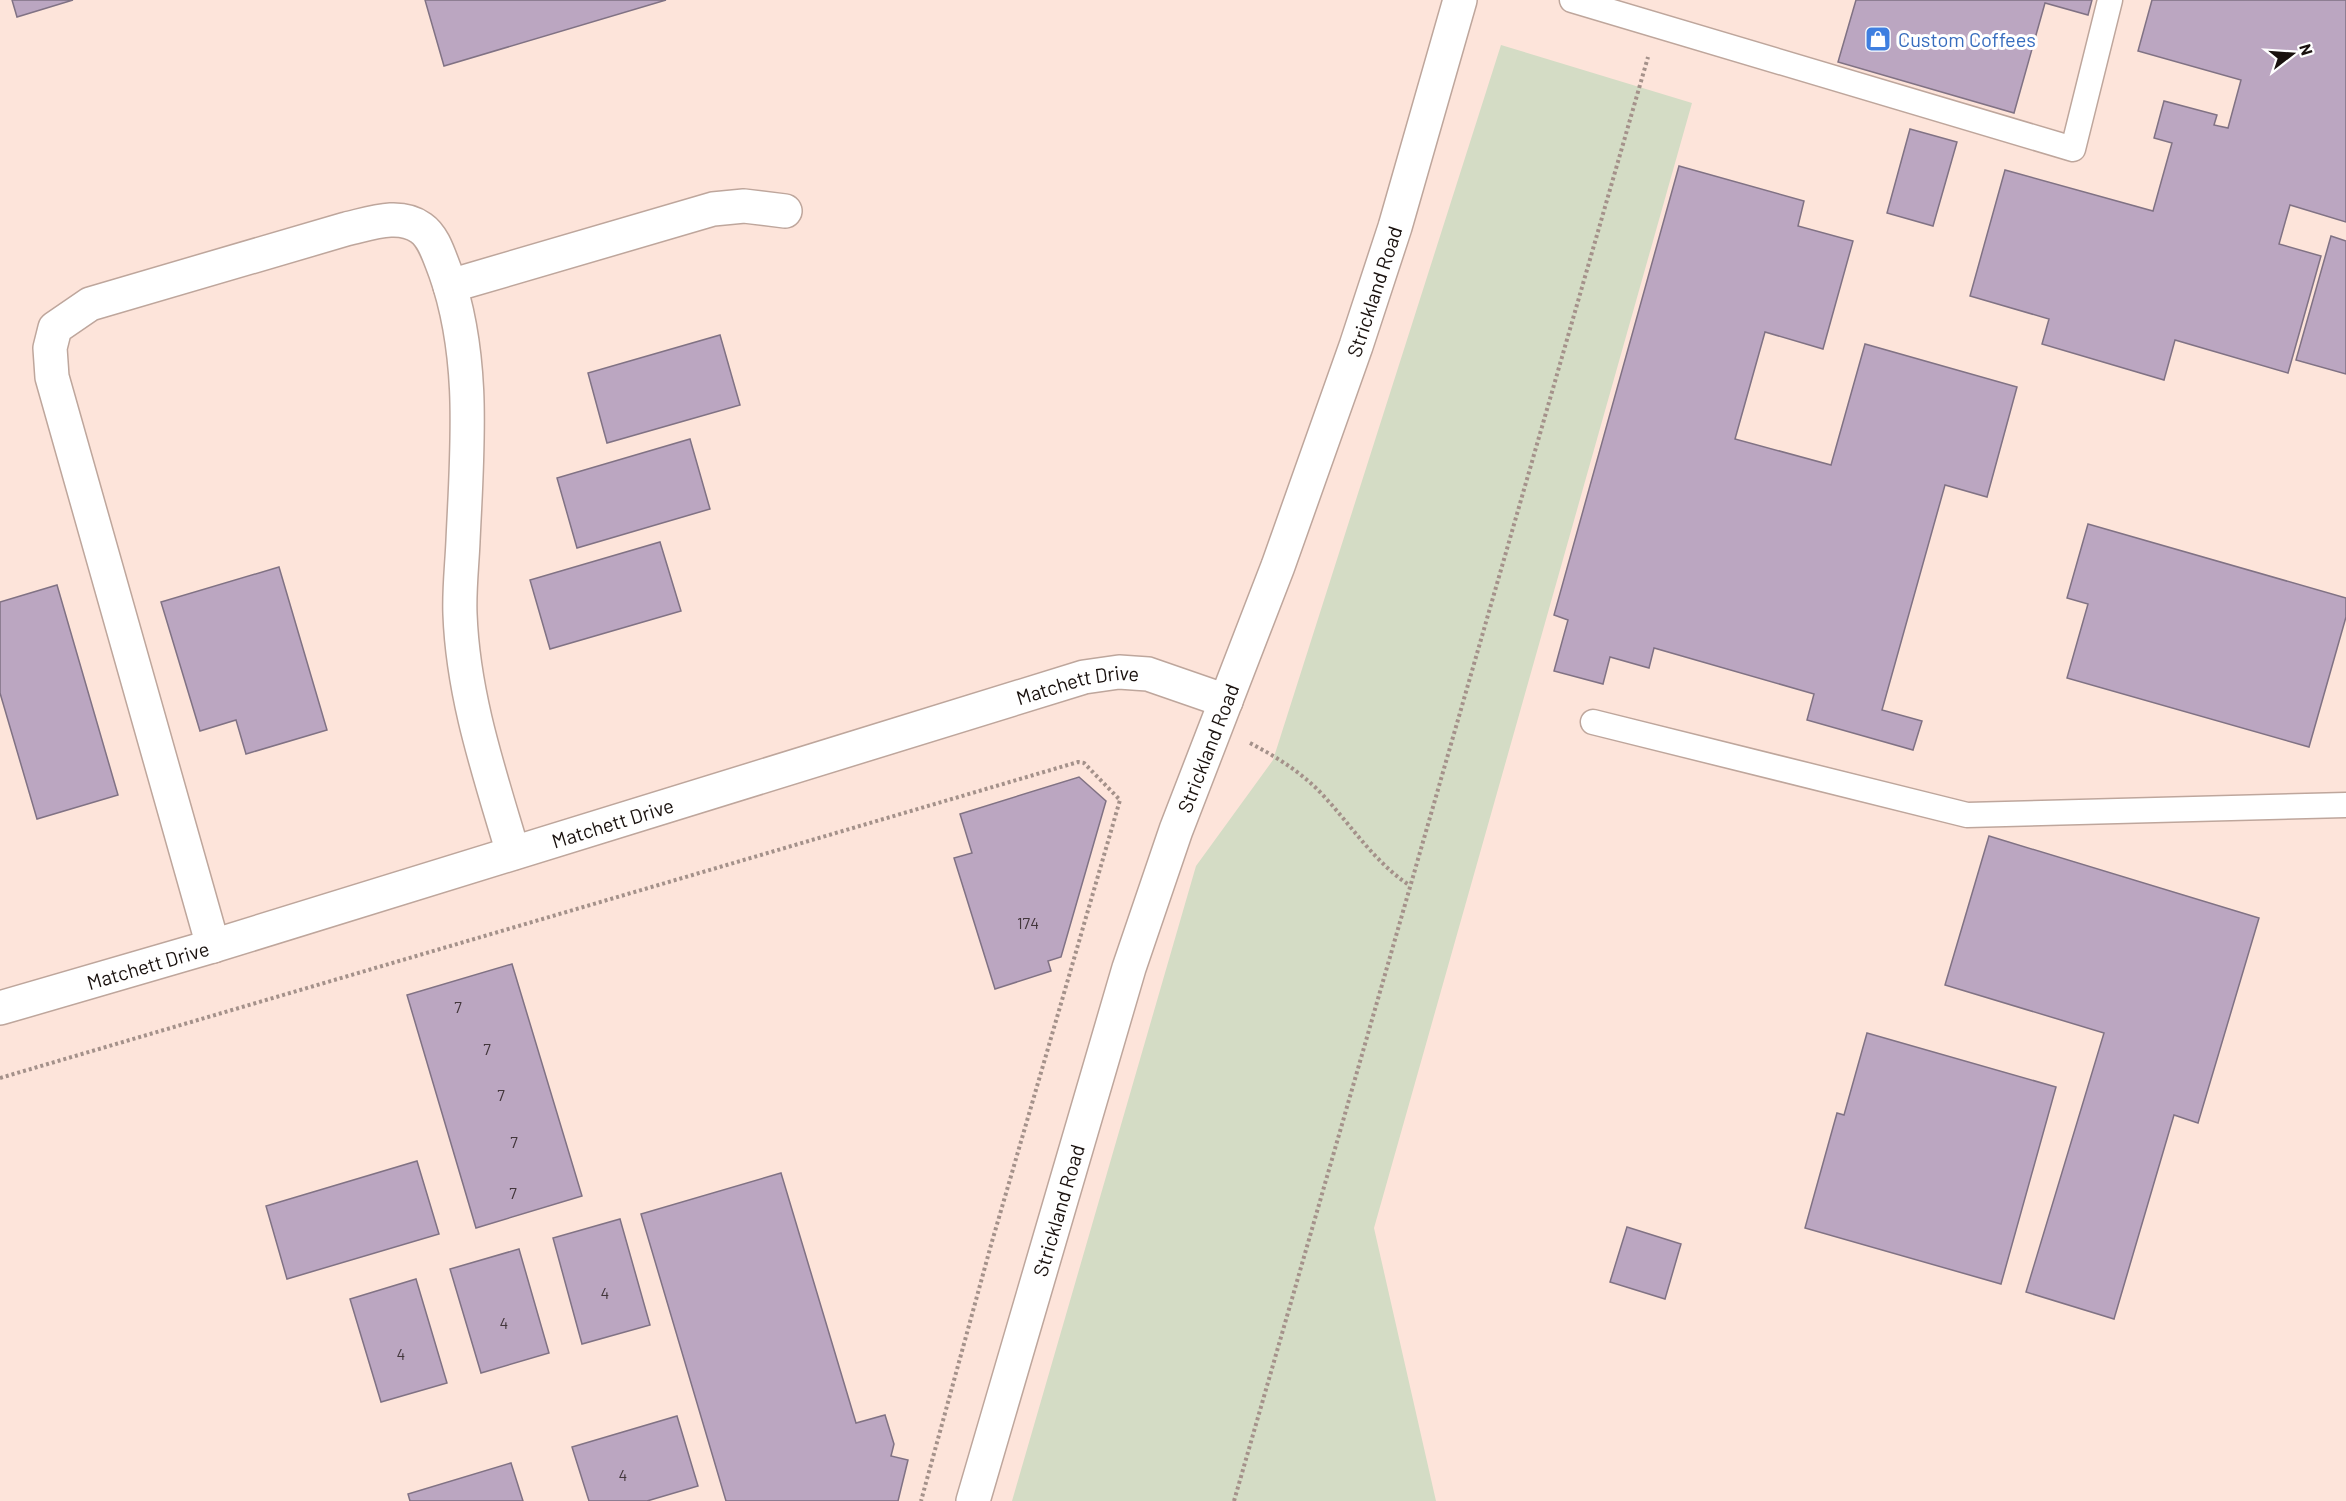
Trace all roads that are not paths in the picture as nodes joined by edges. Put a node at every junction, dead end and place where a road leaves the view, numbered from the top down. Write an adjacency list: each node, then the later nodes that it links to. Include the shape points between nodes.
1 (1460, 0): 6 (street, Strickland Road, via 1371,302 1278,566)
2 (1572, 0): 3 (lane, via 2073,149)
3 (2110, 0)
4 (785, 211): 5 (street, via 744,206 713,209)
5 (450, 286): 9 (street, via 466,370 469,427 460,613 464,669 476,728); 10 (street, via 436,247 422,228 404,220 381,221 90,303 55,328 50,348 52,377)
6 (1221, 713): 9 (street, Matchett Drive, via 1148,674 1119,672 1084,677); 12 (street, Strickland Road, via 1129,968)
7 (1593, 722): 8 (lane, via 1967,815)
8 (2346, 805)
9 (513, 854): 10 (street, Matchett Drive)
10 (213, 946): 11 (street, Matchett Drive)
11 (0, 1008)
12 (973, 1501)

